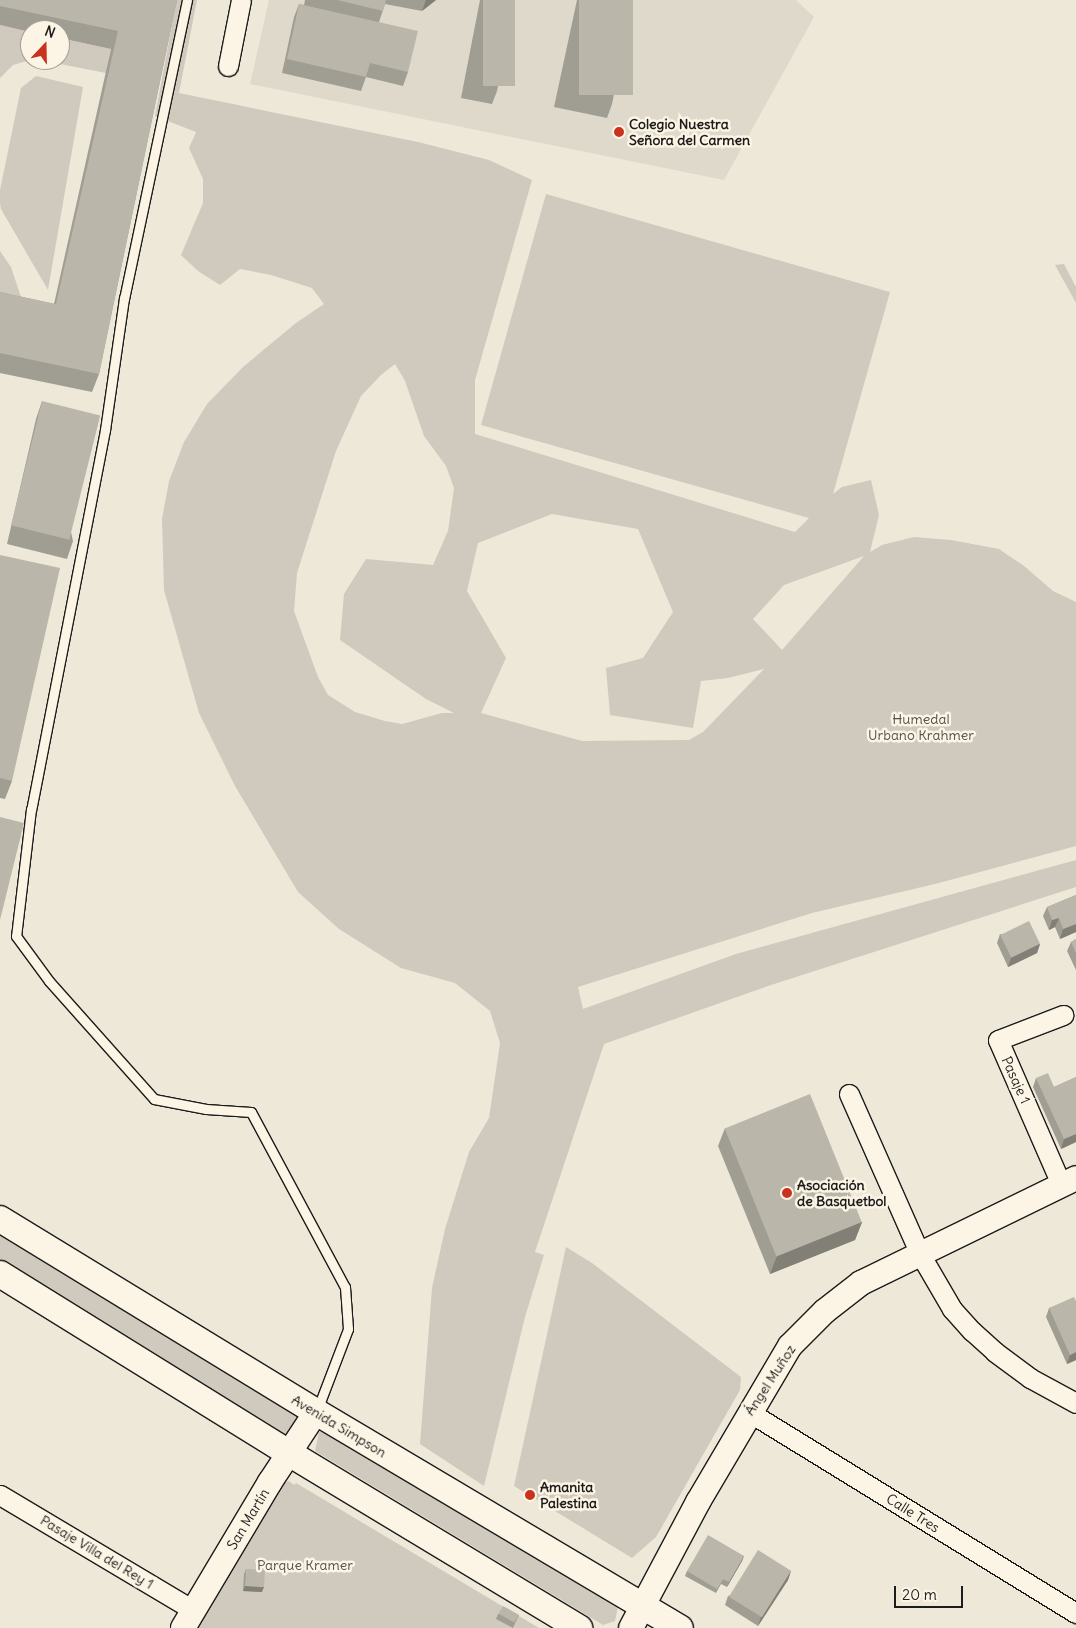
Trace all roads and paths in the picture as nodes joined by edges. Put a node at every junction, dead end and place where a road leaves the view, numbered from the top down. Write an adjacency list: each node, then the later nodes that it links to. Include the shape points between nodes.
1 (187, 0): 11 (lane, via 124,298 105,430 31,809 16,936 49,981 154,1100 206,1109 251,1112 345,1287 348,1329)
2 (241, 0): 3 (street)
3 (228, 66)
4 (1063, 1014): 6 (street, Pasaje 1, via 998,1040)
5 (849, 1094): 8 (street)
6 (1068, 1181): 8 (street, Ángel Muñoz)
7 (0, 1218): 11 (main road, Avenida Simpson)
8 (920, 1254): 10 (street, via 952,1309 972,1331 1030,1378); 12 (street, Ángel Muñoz, via 861,1283 825,1311 790,1346)
9 (0, 1274): 13 (main road)
10 (1071, 1395)
11 (316, 1412): 13 (street, San Martín); 15 (main road, Avenida Simpson)
12 (749, 1412): 15 (street, Ángel Muñoz); 16 (street, Calle Tres)
13 (289, 1452): 17 (street, San Martín); 18 (main road)
14 (0, 1495): 17 (street, Pasaje Villa del Rey 1)
15 (642, 1605): 19 (street, Ángel Muñoz); 20 (main road, Avenida Simpson)
16 (1076, 1613)
17 (188, 1619)
18 (579, 1628)
19 (631, 1628)
20 (680, 1628)

